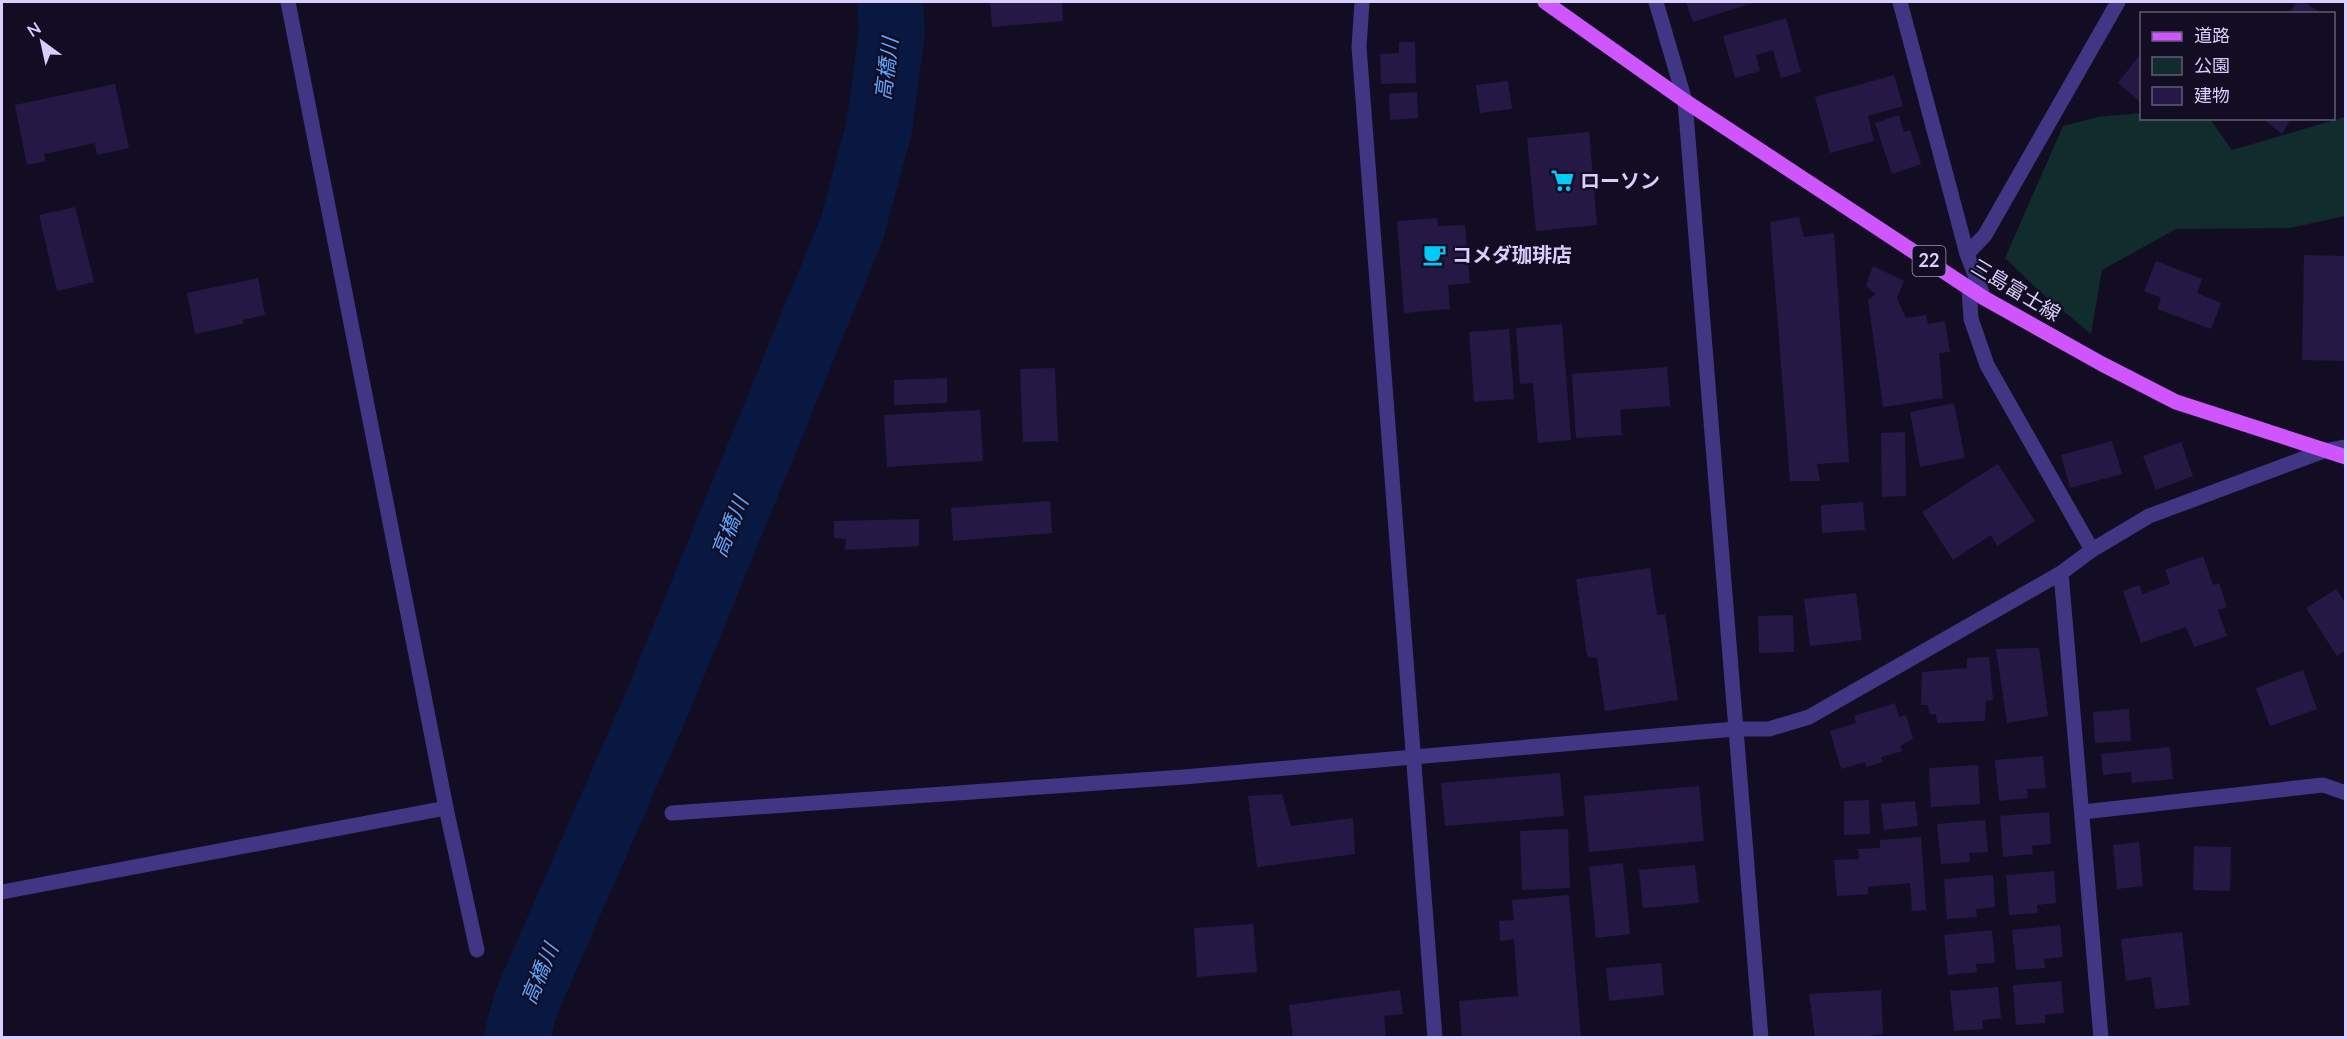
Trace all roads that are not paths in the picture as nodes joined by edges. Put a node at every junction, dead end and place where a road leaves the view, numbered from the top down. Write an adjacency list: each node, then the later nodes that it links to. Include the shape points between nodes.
1 (288, 2): 19 (street)
2 (1362, 2): 17 (street, via 1359,47)
3 (1545, 2): 7 (main road, 三島富士線 / 22)
4 (1656, 2): 7 (street)
5 (1900, 2): 8 (street)
6 (2118, 2): 8 (street, via 1985,235)
7 (1685, 101): 9 (main road, 三島富士線 / 22); 16 (street)
8 (1968, 254): 10 (street)
9 (1969, 288): 10 (main road, 三島富士線 / 22); 14 (street, via 1971,320 1987,365)
10 (1984, 298): 12 (main road, 三島富士線 / 22, via 2176,402)
11 (2346, 447): 12 (street)
12 (2324, 451): 13 (main road, 三島富士線 / 22); 14 (street, via 2149,516)
13 (2346, 457)
14 (2092, 550): 15 (street)
15 (2061, 573): 16 (street, via 1809,717 1769,729); 20 (street)
16 (1735, 729): 17 (street); 25 (street)
17 (1412, 758): 21 (street); 24 (street)
18 (2346, 793): 20 (street, via 2323,786)
19 (446, 808): 22 (street); 23 (street)
20 (2083, 812): 26 (street)
21 (672, 813)
22 (2, 892)
23 (477, 950)
24 (1435, 1038)
25 (1761, 1038)
26 (2101, 1038)

